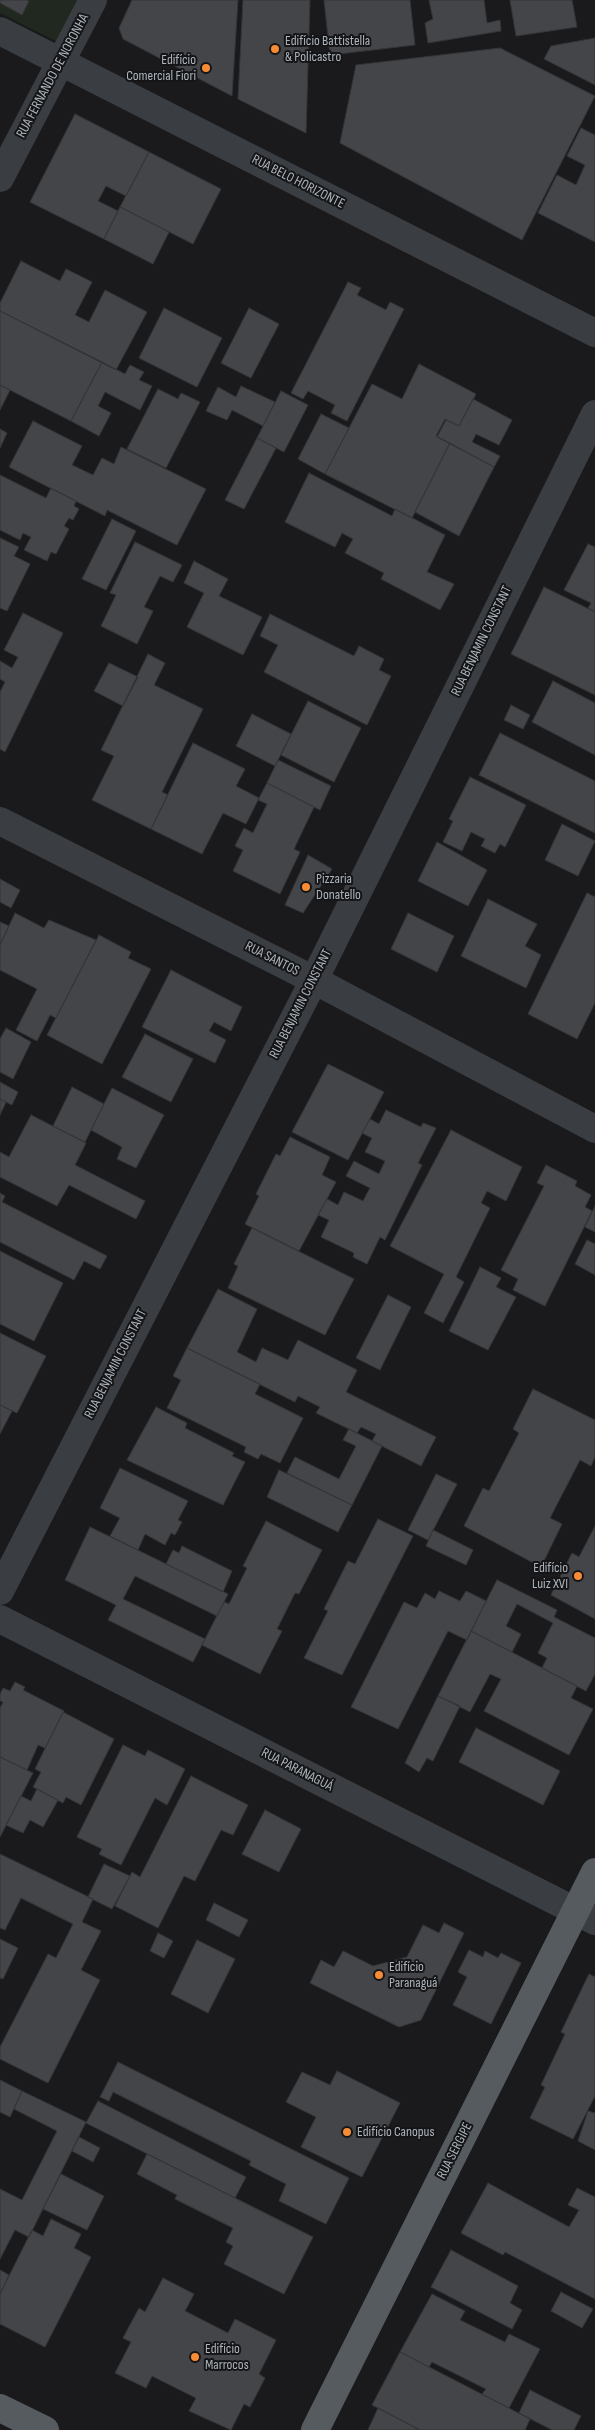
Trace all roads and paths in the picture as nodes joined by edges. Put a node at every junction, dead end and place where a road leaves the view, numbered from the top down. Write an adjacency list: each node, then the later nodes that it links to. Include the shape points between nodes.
1 (92, 0): 3 (street, RUA FERNANDO DE NORONHA)
2 (0, 31): 3 (street, RUA BELO HORIZONTE)
3 (60, 61): 4 (street, RUA FERNANDO DE NORONHA); 5 (street, RUA BELO HORIZONTE)
4 (0, 178)
5 (595, 333)
6 (595, 414): 8 (street, RUA BENJAMIN CONSTANT)
7 (0, 821): 8 (street, RUA SANTOS)
8 (314, 980): 9 (street, RUA SANTOS); 10 (street, RUA BENJAMIN CONSTANT)
9 (595, 1129)
10 (0, 1590)
11 (0, 1619): 13 (street, RUA PARANAGUÁ)
12 (595, 1872): 13 (main road, RUA SERGIPE)
13 (585, 1916): 16 (main road, RUA SERGIPE)
14 (0, 2408): 15 (main road)
15 (45, 2430)
16 (315, 2430)

